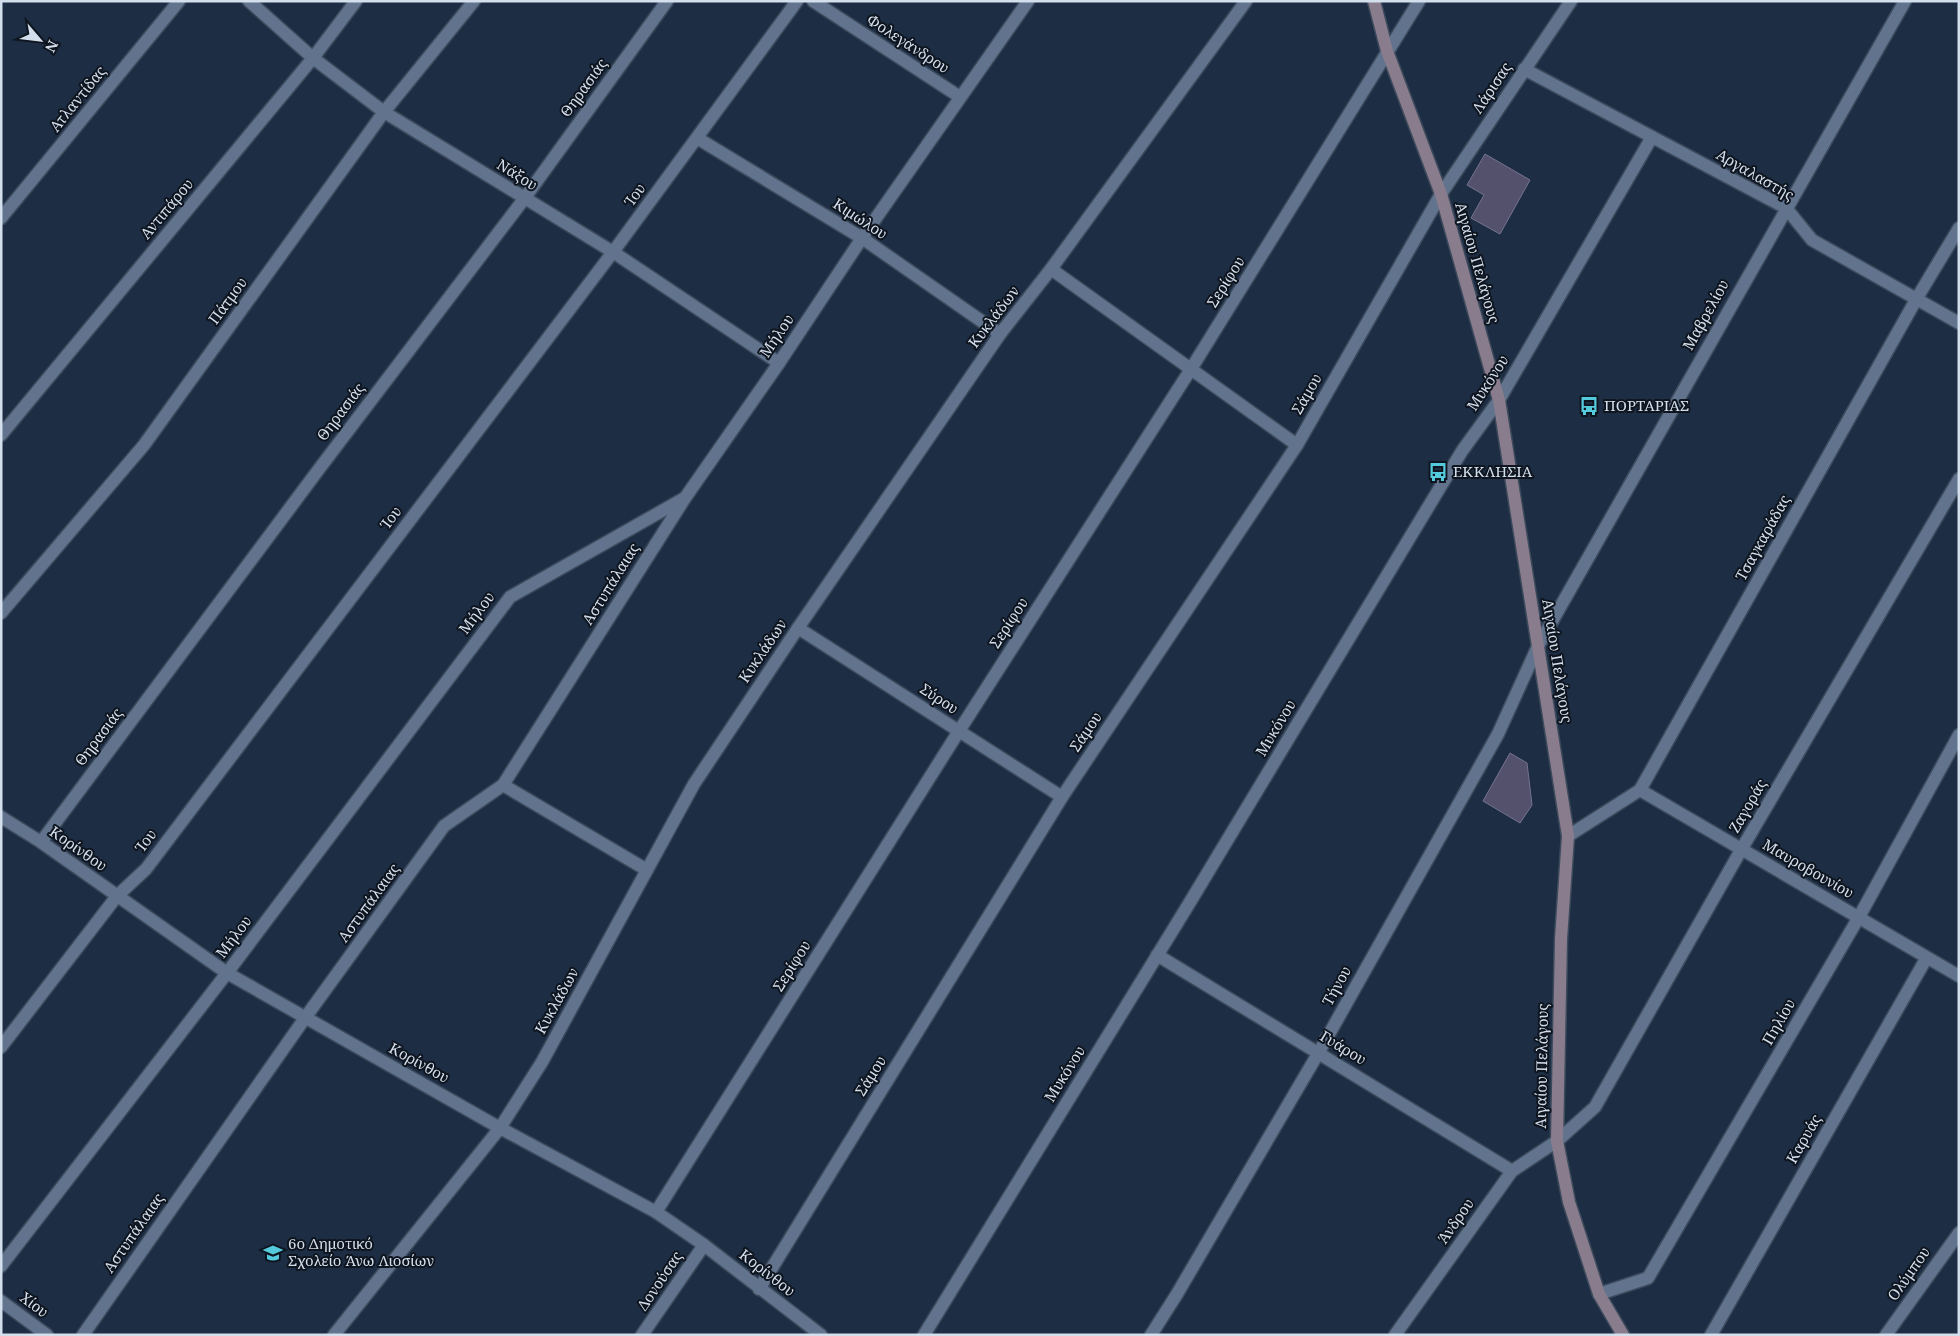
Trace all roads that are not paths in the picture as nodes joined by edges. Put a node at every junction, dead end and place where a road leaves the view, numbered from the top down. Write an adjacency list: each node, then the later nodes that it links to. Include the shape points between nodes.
1 (179, 1): 24 (street, Ατλαντίδας)
2 (250, 1): 15 (street, Νάξου)
3 (356, 1): 15 (street, Αντιπάρου)
4 (474, 1): 18 (street, Πάτμου)
5 (667, 1): 22 (street, Θηρασιάς)
6 (797, 1): 20 (street, Ίου)
7 (813, 1): 17 (street, Φολεγάνδρου)
8 (1028, 1): 17 (street, Μήλου)
9 (1246, 1): 28 (street, Κυκλάδων)
10 (1374, 1): 14 (main road, Αιγαίου Πελάγους)
11 (1419, 1): 14 (street, Σερίφου)
12 (1570, 1): 16 (street, Λάρισας)
13 (1905, 1): 23 (street, Μαβρελίου)
14 (1387, 51): 21 (main road, Αιγαίου Πελάγους); 33 (street, Σερίφου)
15 (313, 58): 18 (street, Νάξου); 35 (street, Αντιπάρου)
16 (1524, 69): 19 (street, Αργαλαστής); 21 (street, Λάρισας)
17 (960, 97): 26 (street, Μήλου)
18 (384, 112): 22 (street, Νάξου); 39 (street, Πάτμου, via 144,445)
19 (1652, 137): 23 (street, Αργαλαστής); 34 (street, Μυκόνου)
20 (697, 138): 26 (street, Κιμώλου); 27 (street, Ίου)
21 (1441, 194): 34 (main road, Αιγαίου Πελάγους); 36 (street, Σάμου)
22 (524, 199): 27 (street, Νάξου); 49 (street, Θηρασιάς)
23 (1786, 208): 29 (street, Αργαλαστής, via 1812,240); 41 (street, Μαβρελίου)
24 (1, 218)
25 (1959, 228): 29 (street, Τσαγκαράδας)
26 (862, 238): 31 (street, Κιμώλου); 32 (street, Μήλου)
27 (613, 252): 32 (street, Νάξου); 52 (street, Ίου, via 146,869)
28 (1051, 269): 31 (street, Κυκλάδων); 33 (street)
29 (1917, 298): 30 (street, Αργαλαστής); 45 (street, Τσαγκαράδας)
30 (1959, 323)
31 (1000, 334): 40 (street, Κυκλάδων)
32 (779, 363): 38 (street, Μήλου)
33 (1191, 370): 36 (street); 42 (street, Σερίφου)
34 (1499, 400): 41 (main road, Αιγαίου Πελάγους); 54 (street, Μυκόνου, via 1462,451)
35 (1, 435)
36 (1297, 445): 46 (street, Σάμου)
37 (1959, 480): 50 (street, Ζαγοράς)
38 (685, 498): 44 (street, Αστυπάλαιας); 56 (street, Μήλου, via 510,597)
39 (1, 613)
40 (798, 628): 42 (street, Σύρου); 51 (street, Κυκλάδων, via 694,784)
41 (1538, 646): 48 (main road, Αιγαίου Πελάγους); 60 (street, Τήνου, via 1498,734)
42 (958, 731): 46 (street, Σύρου); 64 (street, Σερίφου)
43 (1959, 735): 53 (street, Πηλίου)
44 (503, 785): 51 (street); 58 (street, Αστυπάλαιας, via 444,826)
45 (1640, 790): 48 (street, Τσαγκαράδας); 50 (street, Μαυροβουνίου)
46 (1062, 797): 68 (street, Σάμου)
47 (1, 817): 49 (street, Κορίνθου)
48 (1568, 836): 62 (main road, Αιγαίου Πελάγους, via 1561,939)
49 (40, 842): 52 (street, Κορίνθου)
50 (1741, 850): 53 (street, Μαυροβουνίου); 62 (street, Ζαγοράς, via 1596,1107)
51 (647, 870): 61 (street, Κυκλάδων, via 542,1062)
52 (117, 896): 56 (street, Κορίνθου); 59 (street, Ίου)
53 (1859, 917): 55 (street, Μαυροβουνίου); 69 (street, Πηλίου, via 1648,1278)
54 (1157, 955): 60 (street, Γυάρου); 76 (street, Μυκόνου)
55 (1926, 959): 57 (street, Μαυροβουνίου); 80 (street, Καρυάς)
56 (227, 973): 58 (street, Κορίνθου); 67 (street, Μήλου)
57 (1959, 976)
58 (305, 1018): 61 (street, Κορίνθου); 72 (street, Αστυπάλαιας)
59 (1, 1047)
60 (1319, 1052): 63 (street, Γυάρου); 77 (street, Τήνου)
61 (500, 1128): 64 (street, Κορίνθου); 73 (street, Κυκλάδων)
62 (1557, 1141): 63 (street, Άνδρου); 69 (main road, Αιγαίου Πελάγους, via 1569,1202)
63 (1512, 1170): 78 (street, Άνδρου)
64 (656, 1212): 66 (street, Κορίνθου)
65 (1959, 1233): 81 (street, Ολύμπου)
66 (704, 1245): 68 (street, Κορίνθου); 74 (street, Δονούσας)
67 (1, 1266)
68 (759, 1289): 75 (street, Κορίνθου)
69 (1600, 1294): 79 (main road, Αιγαίου Πελάγους)
70 (1, 1301): 71 (street, Χίου)
71 (47, 1335)
72 (83, 1335)
73 (334, 1335)
74 (642, 1335)
75 (821, 1335)
76 (924, 1335)
77 (1150, 1335)
78 (1395, 1335)
79 (1624, 1335)
80 (1711, 1335)
81 (1886, 1335)

